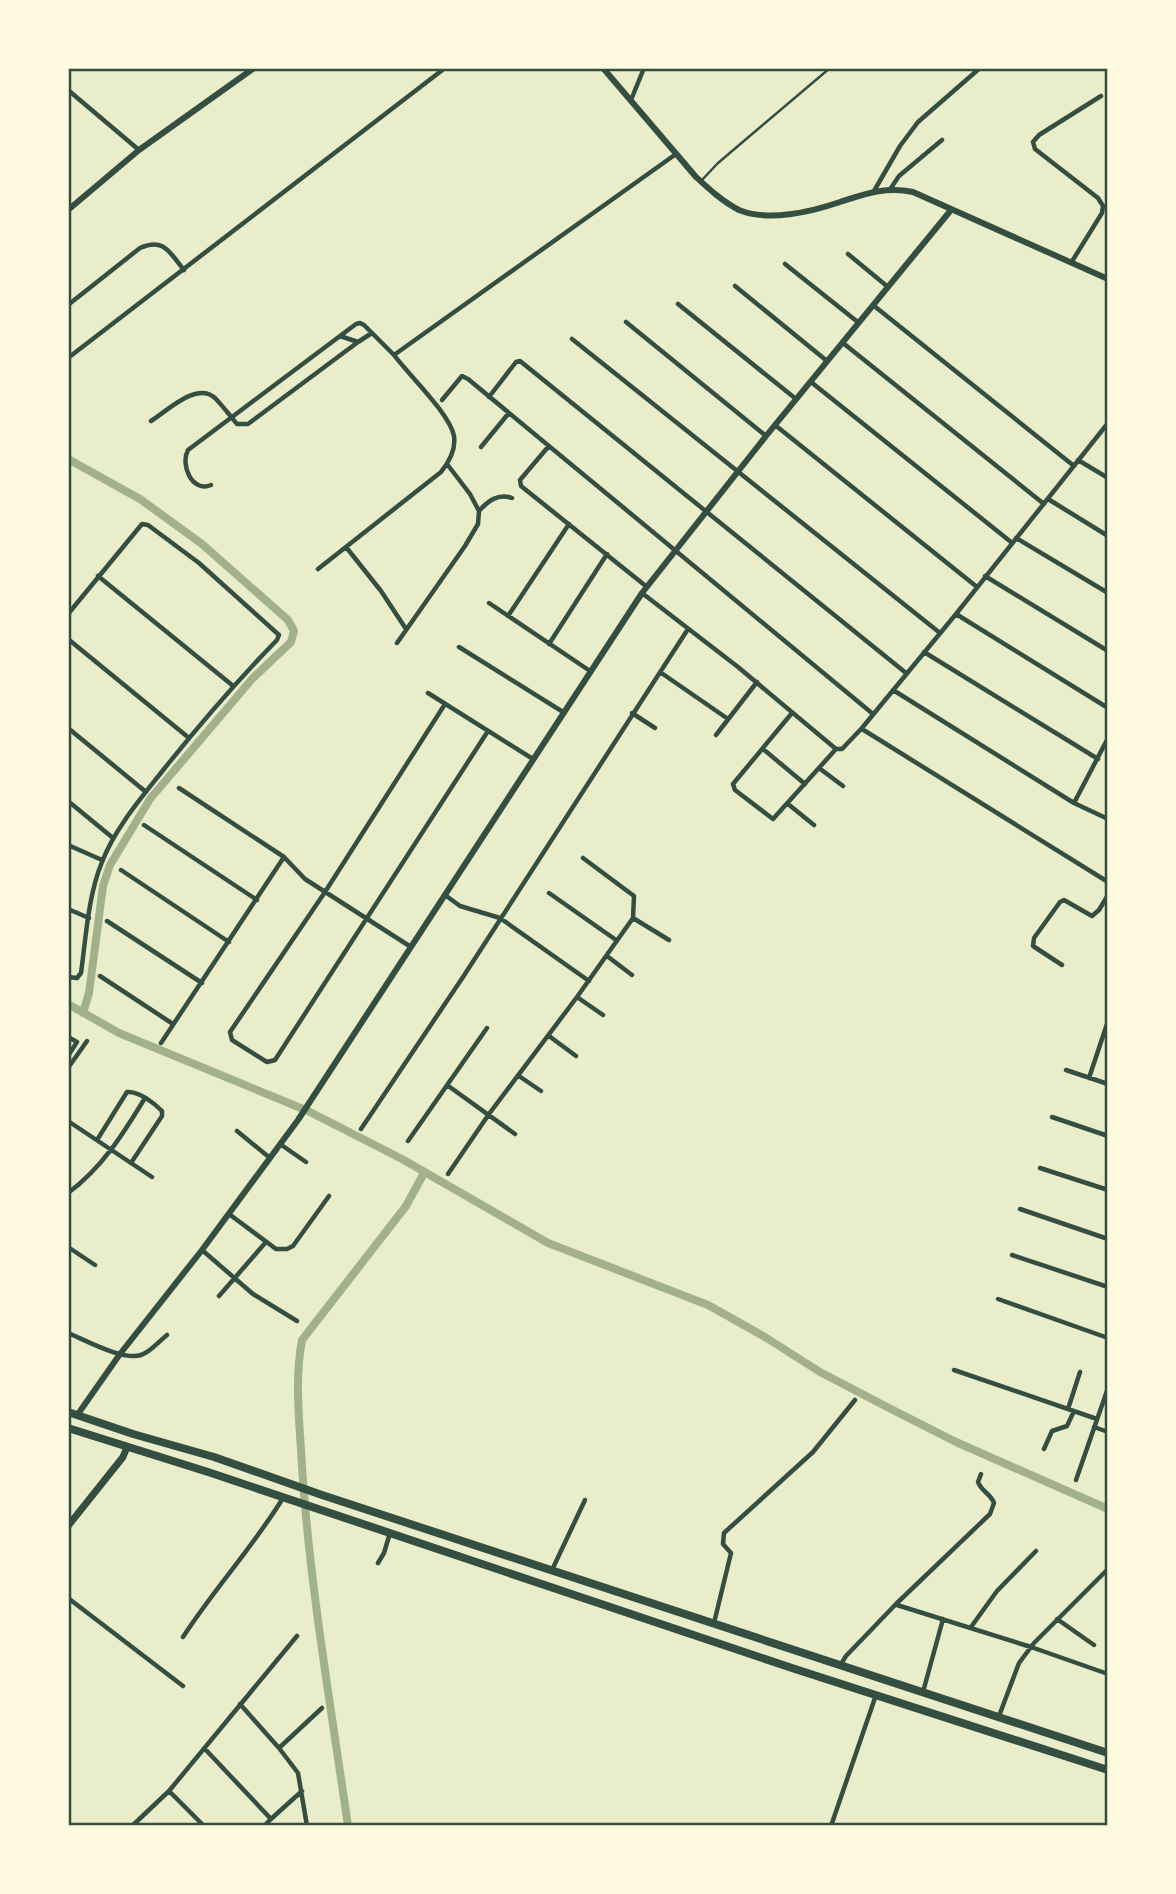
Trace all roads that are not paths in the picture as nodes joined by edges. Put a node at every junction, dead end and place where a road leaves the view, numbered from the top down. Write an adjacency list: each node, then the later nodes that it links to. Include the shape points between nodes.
1 (254, 68): 11 (street)
2 (445, 68): 21 (street)
3 (603, 68): 9 (street)
4 (644, 68): 9 (street)
5 (830, 68): 13 (lane)
6 (981, 68): 15 (street, via 918,122)
7 (68, 90): 11 (street)
8 (1101, 96): 19 (street, via 1033,142 1035,149 1103,205)
9 (631, 100): 12 (street)
10 (942, 140): 14 (street)
11 (139, 150): 16 (street)
12 (676, 154): 13 (street); 35 (street)
13 (701, 181): 15 (street, via 738,209 765,215 828,206)
14 (891, 188): 15 (street); 17 (street, via 913,191)
15 (874, 191)
16 (68, 210)
17 (951, 210): 19 (street); 24 (street)
18 (848, 254): 24 (street)
19 (1071, 263): 22 (street)
20 (785, 264): 29 (street)
21 (184, 270): 25 (street, via 164,247 149,244); 36 (street)
22 (1108, 279)
23 (735, 286): 37 (street)
24 (888, 287): 27 (street)
25 (68, 304)
26 (678, 304): 40 (street)
27 (873, 305): 29 (street); 52 (street)
28 (626, 322): 47 (street)
29 (859, 323): 34 (street)
30 (372, 333): 31 (street, via 360,323); 33 (street); 35 (street)
31 (340, 336): 33 (street); 43 (street)
32 (572, 339): 53 (street)
33 (358, 342): 43 (street, via 248,424 237,424)
34 (843, 343): 37 (street); 57 (street)
35 (394, 355): 51 (street, via 439,409 454,435)
36 (68, 358)
37 (828, 360): 38 (street)
38 (811, 382): 40 (street); 62 (street)
39 (489, 397): 41 (street, via 462,376); 42 (street); 59 (street, via 520,361)
40 (796, 399): 45 (street)
41 (442, 400)
42 (509, 414): 48 (street); 49 (street)
43 (230, 417): 44 (street, via 214,396 200,392); 55 (street, via 185,454 191,478 197,485)
44 (151, 421)
45 (775, 425): 47 (street); 70 (street)
46 (1107, 426): 50 (street)
47 (766, 436): 53 (street)
48 (481, 447)
49 (548, 447): 60 (street, via 519,483); 64 (street)
50 (1078, 460): 52 (street); 54 (street)
51 (447, 464): 58 (street); 63 (street)
52 (1074, 466): 57 (street)
53 (738, 472): 59 (street); 79 (street)
54 (1108, 478)
55 (211, 485)
56 (512, 498): 58 (street, via 500,496)
57 (1046, 501): 61 (street); 62 (street)
58 (479, 511): 77 (street, via 473,533)
59 (706, 512): 64 (street); 88 (street)
60 (569, 524): 65 (street); 76 (street)
61 (1108, 536)
62 (1013, 540): 68 (street); 72 (street)
63 (346, 547): 66 (street); 77 (street)
64 (675, 552): 69 (street); 98 (street)
65 (607, 554): 69 (street); 82 (street)
66 (318, 569)
67 (98, 576): 74 (street); 90 (street); 90 (street, via 142,524 199,563 279,635)
68 (985, 576): 70 (street); 85 (street)
69 (647, 586): 71 (street)
70 (977, 587): 75 (street)
71 (642, 593): 78 (street); 86 (street)
72 (1108, 593)
73 (489, 603): 76 (street)
74 (68, 614)
75 (956, 614): 79 (street); 94 (street)
76 (508, 616): 82 (street)
77 (406, 629): 81 (street)
78 (688, 629): 87 (street); 89 (street)
79 (940, 633): 84 (street)
80 (68, 639): 105 (street)
81 (397, 643)
82 (549, 643): 86 (street)
83 (459, 647): 95 (street)
84 (924, 652): 88 (street); 110 (street)
85 (1108, 652)
86 (590, 671): 95 (street)
87 (660, 672): 96 (street); 99 (street)
88 (907, 673): 91 (street)
89 (757, 682): 97 (street); 99 (street)
90 (232, 685): 105 (street)
91 (893, 690): 98 (street); 117 (street)
92 (428, 693): 93 (street)
93 (445, 704): 103 (street); 129 (street)
94 (1108, 708)
95 (563, 712): 109 (street)
96 (632, 713): 101 (street); 136 (street)
97 (792, 713): 107 (street); 108 (street)
98 (873, 714): 102 (street)
99 (728, 719): 104 (street)
100 (68, 728): 115 (street)
101 (655, 728)
102 (862, 728): 108 (street, via 846,746); 128 (street)
103 (488, 731): 109 (street); 138 (street)
104 (716, 735)
105 (189, 738): 115 (street)
106 (1108, 738): 110 (street)
107 (763, 749): 112 (street); 118 (street, via 733,787 770,818)
108 (836, 749): 111 (street)
109 (533, 759): 131 (street)
110 (1097, 759): 117 (street)
111 (819, 768): 112 (street); 113 (street)
112 (805, 784): 118 (street)
113 (843, 786)
114 (179, 788): 124 (street)
115 (146, 792): 122 (street)
116 (68, 801): 122 (street)
117 (1074, 803): 119 (street)
118 (788, 804): 121 (street)
119 (1108, 819)
120 (144, 825): 133 (street)
121 (814, 825)
122 (114, 838): 126 (street)
123 (68, 845): 126 (street)
124 (284, 857): 129 (street); 133 (street)
125 (583, 858): 137 (street, via 634,896)
126 (102, 860): 135 (street)
127 (121, 870): 142 (street)
128 (1108, 882)
129 (326, 892): 138 (street); 138 (street, via 230,1032 232,1040 272,1062)
130 (550, 893): 140 (street)
131 (445, 895): 136 (street, via 471,910); 143 (street)
132 (1108, 895): 145 (street, via 1092,916 1060,902 1034,938 1033,946)
133 (257, 900): 142 (street)
134 (68, 909): 135 (street)
135 (89, 918): 148 (street, via 81,972 78,978)
136 (500, 918): 149 (street); 173 (street)
137 (633, 918): 140 (street); 141 (street)
138 (366, 919): 143 (street)
139 (107, 921): 150 (street)
140 (616, 940): 144 (street)
141 (668, 940)
142 (229, 942): 150 (street)
143 (411, 947): 179 (street)
144 (607, 956): 146 (street); 149 (street)
145 (1062, 965)
146 (632, 975)
147 (100, 976): 154 (street)
148 (68, 977)
149 (589, 981): 151 (street)
150 (202, 984): 154 (street)
151 (578, 997): 152 (street); 156 (street)
152 (603, 1015)
153 (1108, 1021): 165 (street)
154 (173, 1024): 159 (street)
155 (487, 1028): 167 (street)
156 (549, 1036): 161 (street); 164 (street)
157 (68, 1037): 160 (street, via 77,1042)
158 (87, 1041): 162 (street)
159 (161, 1043)
160 (68, 1056)
161 (576, 1056)
162 (68, 1068)
163 (1066, 1070): 165 (street)
164 (519, 1076): 168 (street); 170 (street)
165 (1089, 1078): 166 (street)
166 (1108, 1084)
167 (447, 1085): 170 (street); 178 (street)
168 (541, 1091)
169 (145, 1098): 177 (street, via 133,1091 127,1093); 180 (street); 183 (street, via 162,1115)
170 (489, 1114): 175 (street); 185 (street)
171 (1052, 1117): 176 (street)
172 (68, 1121): 177 (street)
173 (361, 1129)
174 (237, 1131): 181 (street)
175 (515, 1134)
176 (1108, 1136)
177 (97, 1140): 180 (street)
178 (408, 1141)
179 (281, 1144): 181 (street); 182 (street)
180 (111, 1151): 183 (street); 188 (street)
181 (270, 1158): 191 (street)
182 (306, 1162)
183 (131, 1163): 186 (street)
184 (1040, 1168): 187 (street)
185 (448, 1174)
186 (152, 1177)
187 (1108, 1190)
188 (68, 1193)
189 (329, 1196): 193 (street, via 293,1246 276,1249)
190 (1020, 1209): 192 (street)
191 (229, 1214): 193 (street); 195 (street)
192 (1108, 1239)
193 (266, 1242): 198 (street)
194 (68, 1247): 197 (street)
195 (202, 1250): 198 (street); 206 (street)
196 (1012, 1255): 199 (street)
197 (95, 1265)
198 (234, 1279): 200 (street); 202 (street)
199 (1108, 1287)
200 (219, 1296)
201 (998, 1299): 205 (street)
202 (297, 1321)
203 (68, 1333): 206 (street)
204 (167, 1335): 206 (street, via 144,1354)
205 (1108, 1338)
206 (120, 1354): 213 (street)
207 (954, 1370): 211 (street)
208 (1080, 1372): 211 (street)
209 (1108, 1388): 214 (street)
210 (855, 1400): 235 (street, via 804,1461 724,1533 723,1544 732,1553)
211 (1071, 1410): 214 (street); 220 (street, via 1066,1426 1052,1431)
212 (68, 1412): 213 (main road)
213 (78, 1414): 218 (main road)
214 (1097, 1419): 216 (street)
215 (68, 1427): 219 (main road)
216 (1094, 1427): 217 (street); 222 (street)
217 (1108, 1432)
218 (133, 1434): 219 (main road); 229 (main road)
219 (127, 1447): 223 (main road); 225 (main road)
220 (1044, 1449)
221 (981, 1474): 232 (street, via 979,1486 992,1499 993,1508)
222 (1076, 1480)
223 (286, 1499): 226 (main road); 238 (street)
224 (585, 1500): 229 (street)
225 (68, 1526)
226 (390, 1533): 228 (street); 245 (main road)
227 (1036, 1551): 236 (street, via 997,1591)
228 (378, 1563)
229 (552, 1570): 235 (main road)
230 (1106, 1573): 234 (street)
231 (68, 1598): 243 (street)
232 (896, 1604): 233 (street); 241 (street)
233 (943, 1619): 236 (street); 244 (street)
234 (1057, 1619): 239 (street); 240 (street)
235 (714, 1623): 241 (main road)
236 (971, 1628): 240 (street)
237 (297, 1636): 246 (street)
238 (183, 1637)
239 (1094, 1645)
240 (1031, 1647): 242 (street); 248 (street, via 1019,1662)
241 (841, 1665): 244 (main road)
242 (1108, 1674)
243 (183, 1686)
244 (923, 1692): 248 (main road)
245 (876, 1695): 252 (main road); 260 (street)
246 (240, 1703): 249 (street); 250 (street)
247 (322, 1708): 249 (street)
248 (998, 1717): 251 (main road)
249 (279, 1748): 253 (street, via 298,1773)
250 (205, 1749): 254 (street); 255 (street)
251 (1108, 1753)
252 (1108, 1770)
253 (302, 1790): 255 (street); 259 (street)
254 (169, 1791): 256 (street); 257 (street)
255 (271, 1819): 258 (street)
256 (132, 1826)
257 (204, 1826)
258 (264, 1826)
259 (307, 1826)
260 (831, 1826)

